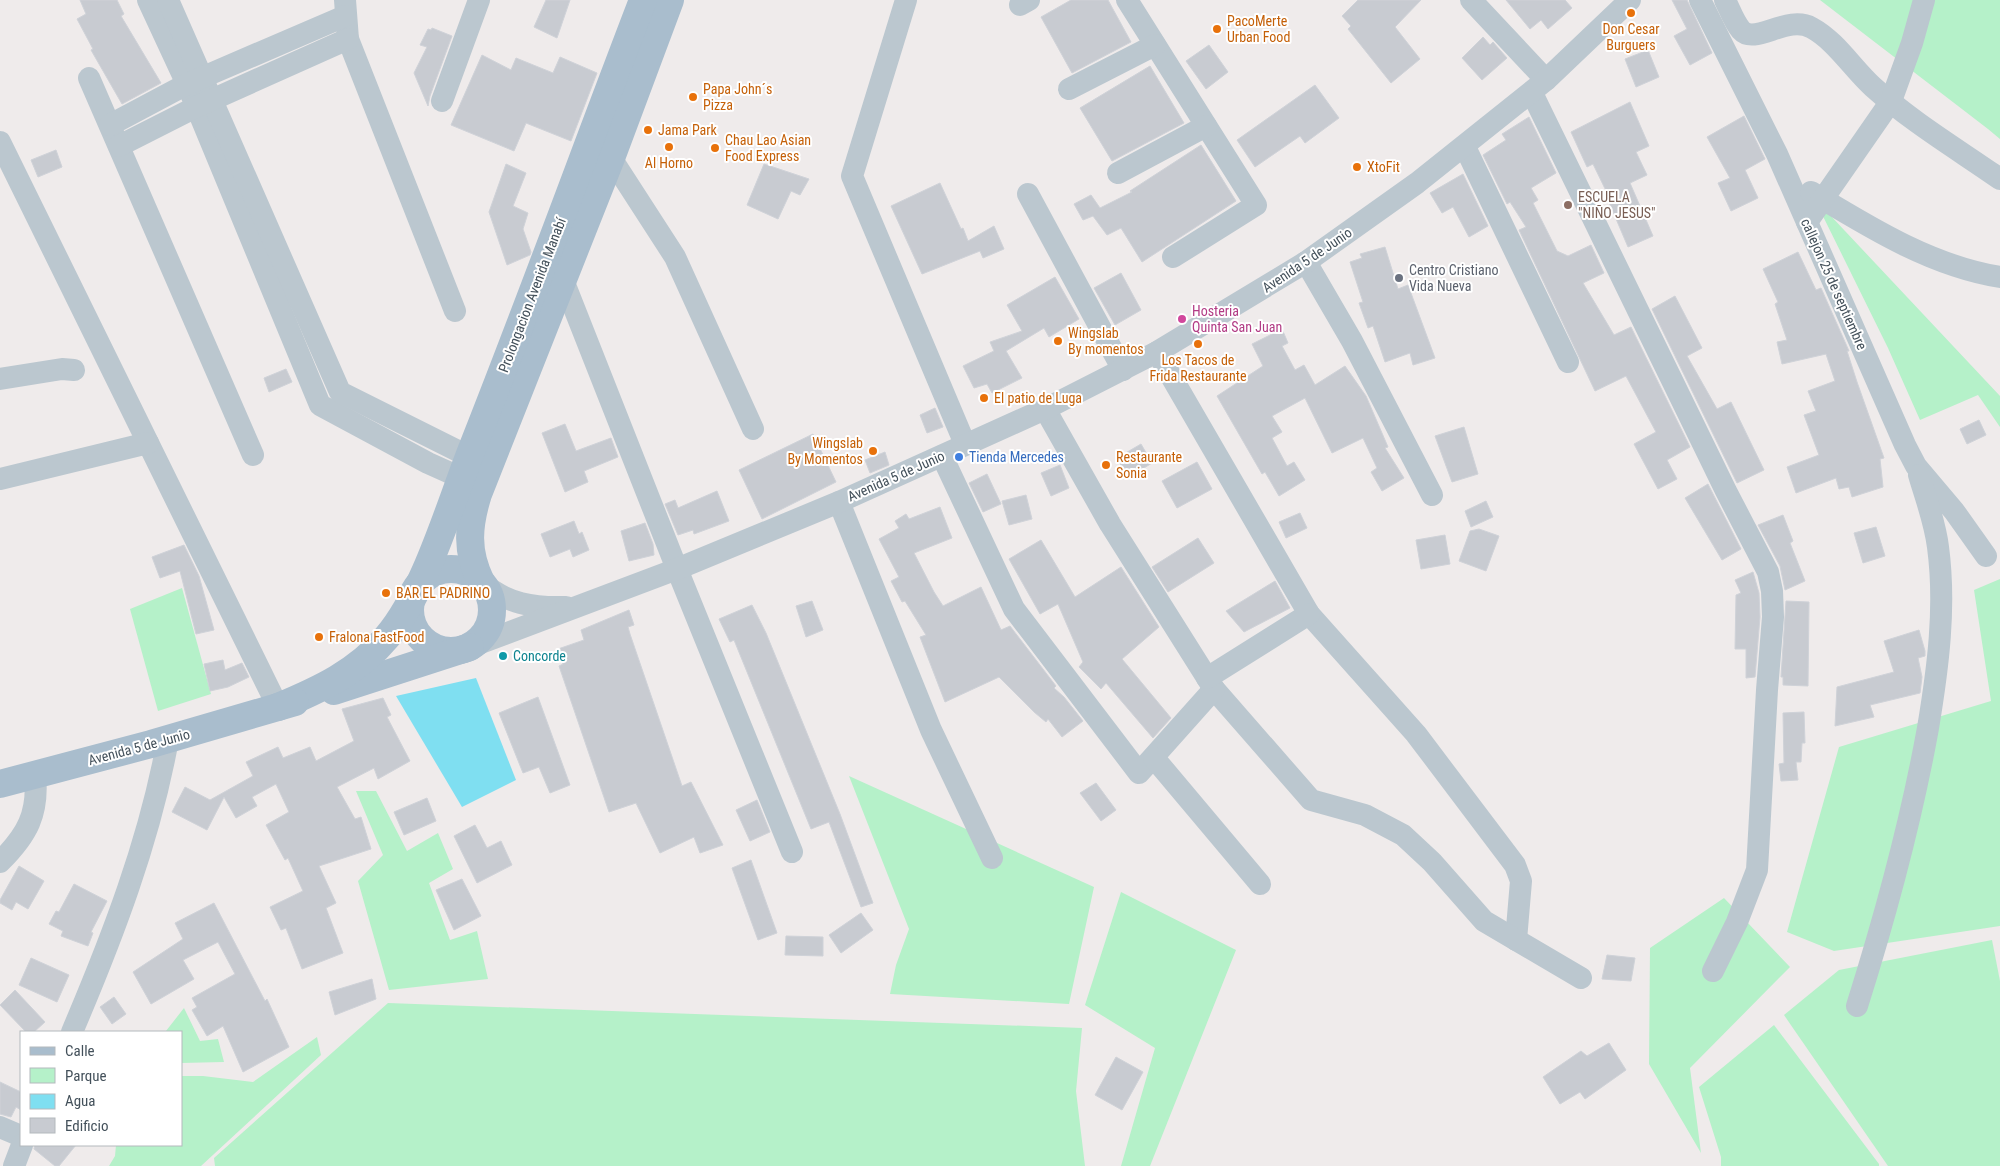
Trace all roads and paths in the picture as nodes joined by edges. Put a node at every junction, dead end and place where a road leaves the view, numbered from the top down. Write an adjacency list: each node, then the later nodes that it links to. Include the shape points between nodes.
1 (148, 0): 17 (street)
2 (168, 0): 17 (street)
3 (479, 0): 20 (street)
4 (670, 0): 28 (main road, Prolongacion Avenida Manabí)
5 (906, 0): 48 (street, via 852,176)
6 (1127, 0): 15 (street)
7 (1471, 0): 18 (street)
8 (1700, 0): 30 (street, callejon 25 de septiembre)
9 (1725, 0): 21 (street, via 1740,30 1753,37 1786,24 1811,27)
10 (1924, 0): 21 (street)
11 (639, 1): 28 (main road, Prolongacion Avenida Manabí)
12 (1620, 4): 18 (street, Avenida 5 de Junio)
13 (345, 8): 14 (street); 17 (street)
14 (348, 40): 22 (street); 39 (street)
15 (1155, 45): 19 (street); 24 (street)
16 (89, 78): 23 (street)
17 (195, 80): 22 (street); 23 (street)
18 (1539, 86): 26 (street, Avenida 5 de Junio); 74 (street, via 1726,491 1768,572 1772,591 1757,870)
19 (1069, 89)
20 (442, 101)
21 (1891, 101): 31 (street, via 1924,128); 33 (street)
22 (204, 104): 25 (street); 52 (street, via 340,392)
23 (110, 125): 25 (street)
24 (1206, 126): 29 (street); 35 (street, via 1256,205)
25 (119, 146): 49 (street)
26 (1465, 147): 36 (street, Avenida 5 de Junio); 41 (street)
27 (2, 151): 47 (street)
28 (599, 152): 38 (main road, Prolongacion Avenida Manabí); 46 (street, via 675,257); 52 (main road, Prolongacion Avenida Manabí)
29 (1118, 174)
30 (1788, 178): 33 (street); 34 (street, callejon 25 de septiembre)
31 (2000, 178)
32 (1028, 194): 43 (street)
33 (1823, 199): 34 (street); 37 (street, via 1889,238 1978,273)
34 (1807, 222): 51 (street, callejon 25 de septiembre)
35 (1173, 257)
36 (1306, 262): 40 (street, Avenida 5 de Junio); 54 (street, via 1352,341)
37 (2000, 277)
38 (563, 280): 52 (main road, Prolongacion Avenida Manabí); 57 (street)
39 (455, 311)
40 (1157, 352): 43 (street, Avenida 5 de Junio); 61 (street)
41 (1568, 362)
42 (74, 370): 44 (street)
43 (1123, 370): 45 (street, Avenida 5 de Junio)
44 (0, 379)
45 (1045, 409): 48 (street, Avenida 5 de Junio); 63 (street, via 1110,524)
46 (753, 428)
47 (148, 443): 53 (street); 64 (street)
48 (965, 444): 50 (street, Avenida 5 de Junio)
49 (253, 456)
50 (942, 456): 55 (street, Avenida 5 de Junio); 66 (street, via 1014,609 1139,773)
51 (1916, 466): 56 (street, callejon 25 de septiembre); 76 (street, via 1934,524 1938,550 1941,621 1937,673 1912,811 1881,931)
52 (475, 472): 58 (main road, Prolongacion Avenida Manabí, via 468,538); 59 (main road, Prolongacion Avenida Manabí)
53 (0, 479)
54 (1432, 495)
55 (838, 502): 57 (street, Avenida 5 de Junio); 70 (street, via 931,730)
56 (1986, 556)
57 (677, 570): 60 (street, Avenida 5 de Junio); 69 (street)
58 (481, 582): 59 (main road, via 465,571 447,569 429,575); 60 (street, via 494,593 516,603 539,608); 62 (main road, via 491,598 492,617 485,634)
59 (414, 594): 62 (main road, via 410,617 413,627 425,642 442,651); 64 (main road, via 387,637 361,663 334,683)
60 (582, 607): 62 (street, Avenida 5 de Junio)
61 (1309, 614): 63 (street); 73 (street, via 1416,734 1515,865 1521,881)
62 (466, 649): 64 (main road)
63 (1211, 684): 66 (street); 73 (street, via 1311,800 1365,815 1403,835 1432,862 1484,921)
64 (278, 707): 65 (main road, Avenida 5 de Junio)
65 (168, 739): 67 (main road, Avenida 5 de Junio); 77 (street, via 149,826)
66 (1154, 758): 72 (street)
67 (35, 775): 68 (main road, Avenida 5 de Junio); 71 (street, via 34,814 26,832)
68 (0, 784)
69 (792, 852)
70 (992, 858)
71 (0, 862)
72 (1260, 884)
73 (1516, 940): 75 (street)
74 (1713, 971)
75 (1581, 978)
76 (1857, 1006)
77 (72, 1031)
78 (0, 1127): 79 (street)
79 (20, 1136)
80 (22, 1146): 81 (street)
81 (14, 1166)

